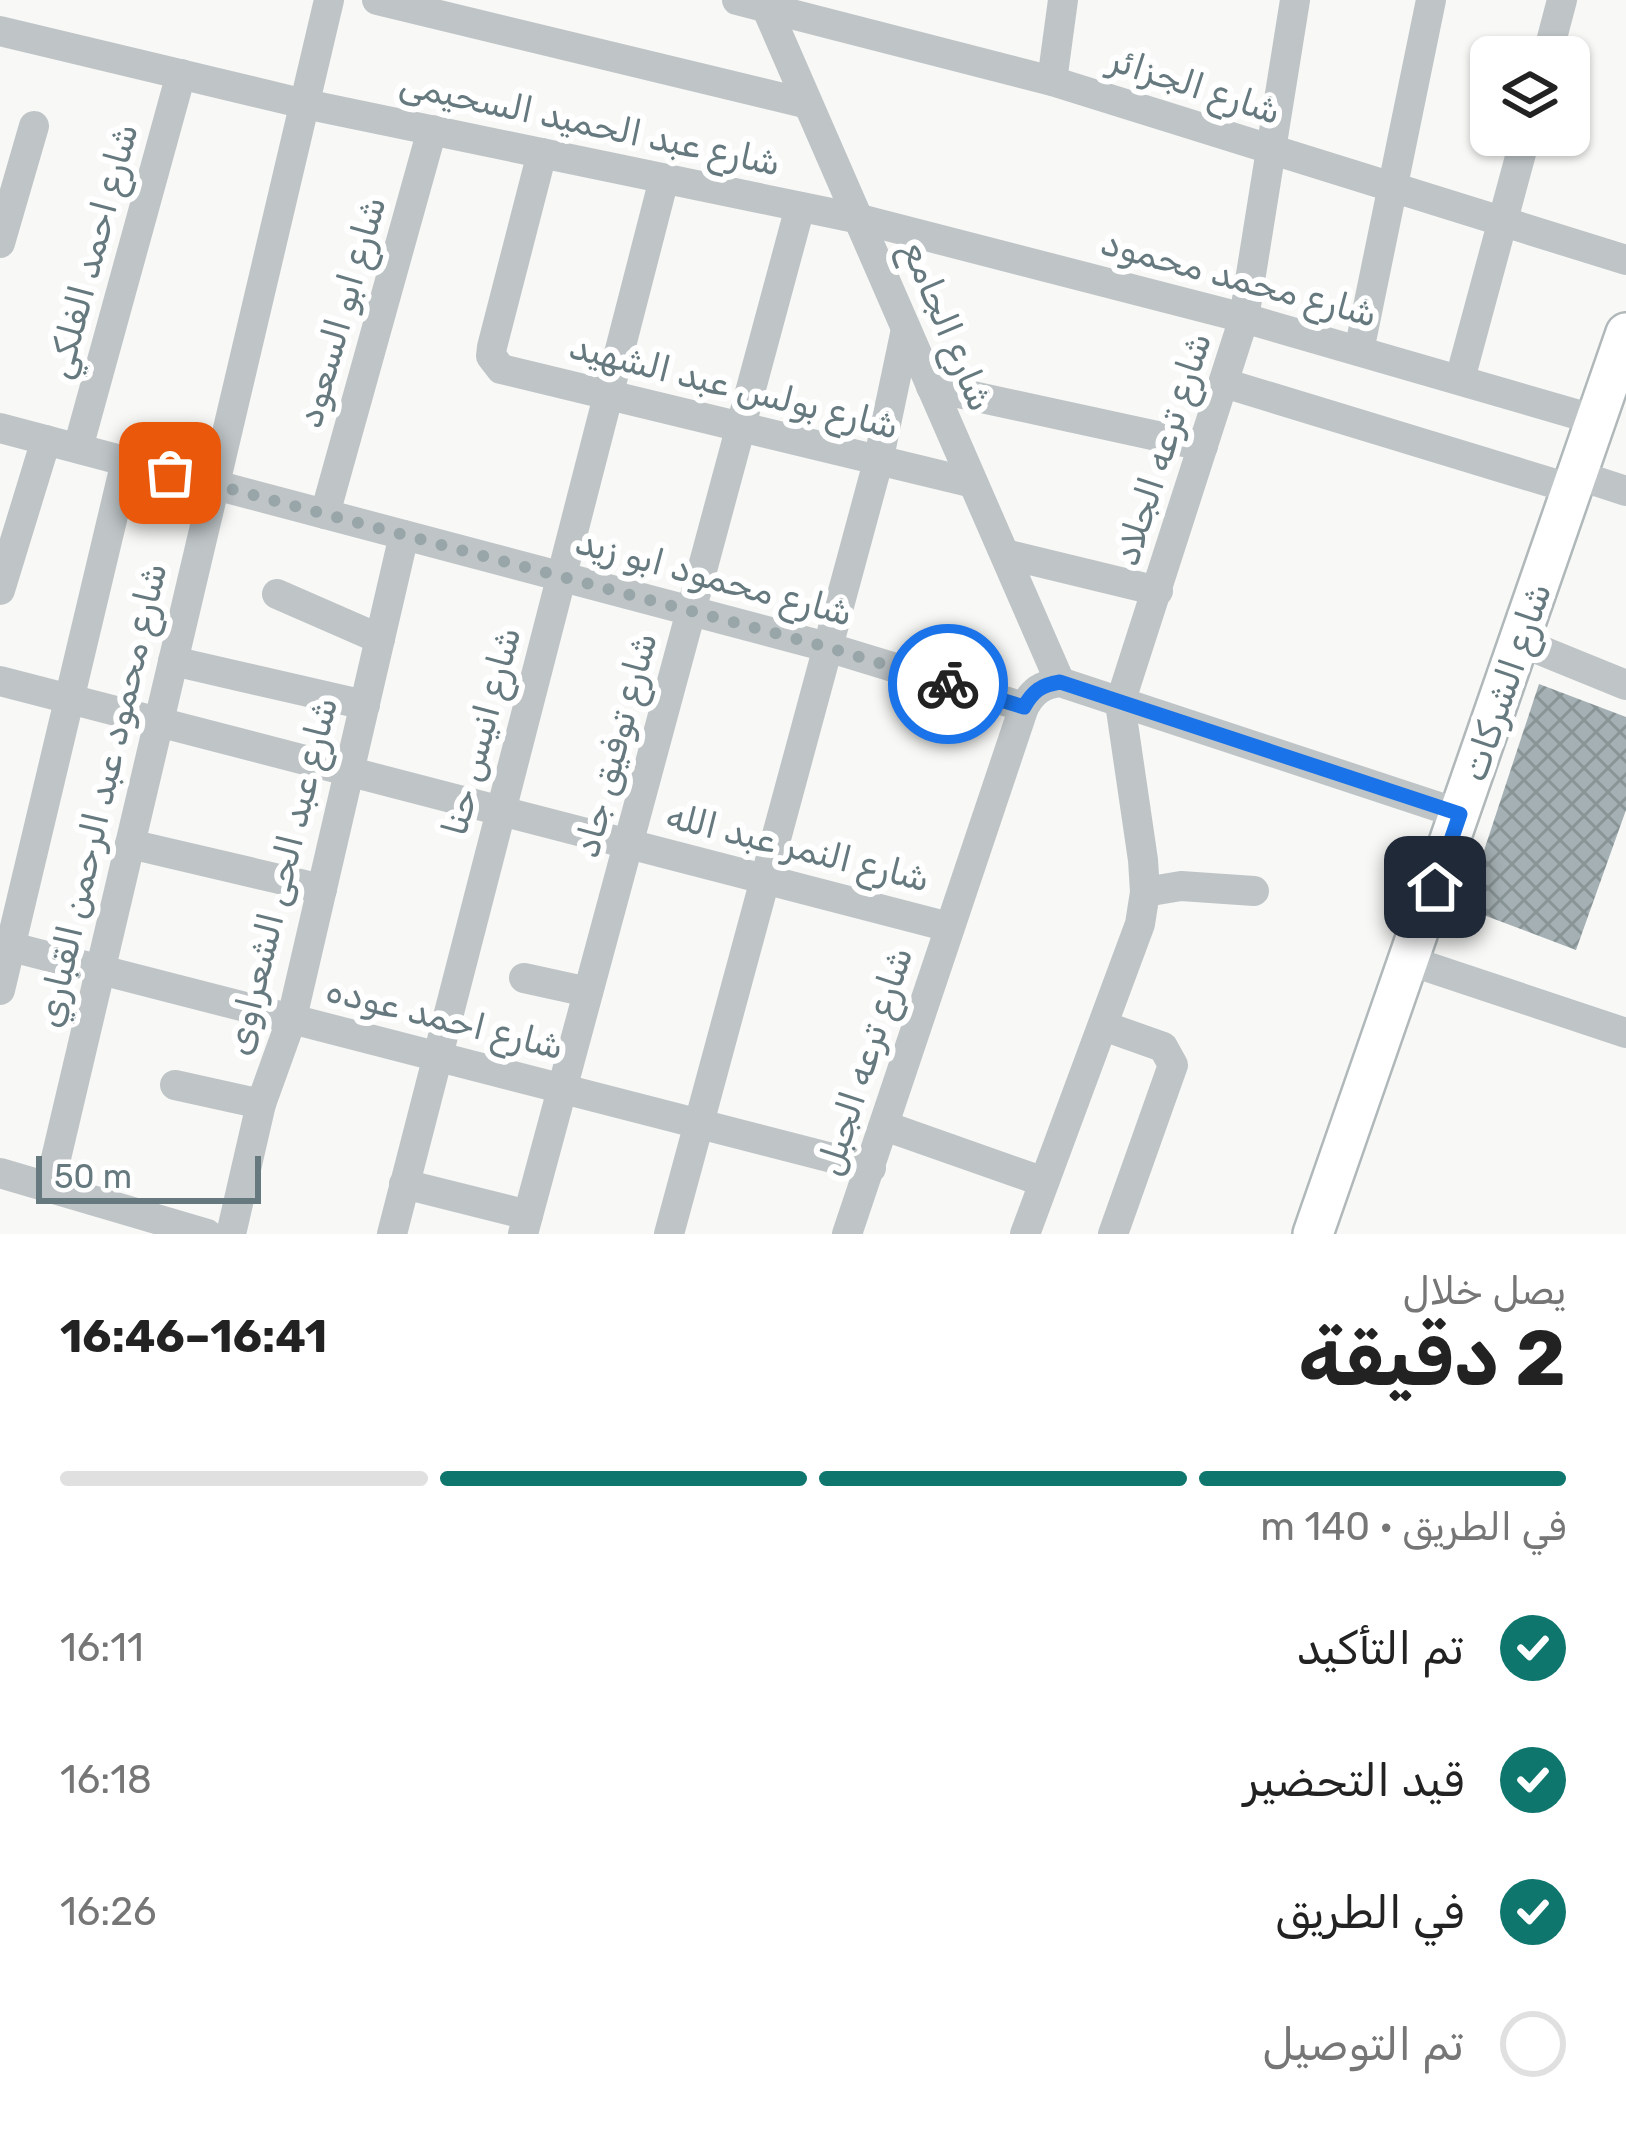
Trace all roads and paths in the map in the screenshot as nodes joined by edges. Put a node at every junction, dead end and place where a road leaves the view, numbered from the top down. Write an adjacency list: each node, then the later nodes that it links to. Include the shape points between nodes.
1 (329, 0): 12 (street, شارع محمود عبد الرحمن القباري)
2 (376, 0): 13 (street)
3 (1063, 0): 11 (street)
4 (1294, 0): 16 (street, شارع ترعه الجلاد)
5 (1431, 0): 20 (street)
6 (1562, 0): 9 (street)
7 (758, 2): 11 (street, شارع الجزائر); 13 (street, شارع الجامع)
8 (0, 31): 10 (street, شارع عبد الحميد السحيمى)
9 (1553, 36)
10 (181, 74): 12 (street, شارع عبد الحميد السحيمى); 39 (street, شارع احمد الفلكي)
11 (1052, 80): 16 (street, شارع الجزائر)
12 (305, 104): 15 (street, شارع عبد الحميد السحيمى); 44 (street, شارع محمود عبد الرحمن القباري)
13 (808, 104): 22 (street, شارع الجامع)
14 (34, 126): 24 (street)
15 (432, 130): 17 (street, شارع عبد الحميد السحيمى); 46 (street, شارع ابو السعود)
16 (1270, 151): 20 (street, شارع الجزائر); 26 (street, شارع ترعه الجلاد)
17 (542, 153): 19 (street, شارع عبد الحميد السحيمى); 33 (street, شارع بولس عبد الشهيد, via 491,356 501,369)
18 (1520, 156): 23 (street)
19 (664, 179): 21 (street, شارع عبد الحميد السحيمى); 33 (street, شارع انيس حنا)
20 (1393, 188): 23 (street, شارع الجزائر); 29 (street)
21 (800, 207): 22 (street, شارع عبد الحميد السحيمى); 35 (street, شارع توفيق جاد)
22 (860, 219): 26 (street, شارع محمد محمود); 27 (street, شارع الجامع)
23 (1503, 222): 25 (street, شارع الجزائر); 30 (street)
24 (0, 243)
25 (1626, 260)
26 (1244, 318): 29 (street, شارع محمد محمود); 31 (street, شارع ترعه الجلاد)
27 (906, 329): 32 (street, شارع الجامع); 41 (street)
28 (1626, 333): 34 (main road, شارع الشركات)
29 (1359, 351): 30 (street, شارع محمد محمود)
30 (1460, 379): 34 (street, شارع محمد محمود)
31 (1224, 383): 38 (street, شارع ترعه الجلاد); 42 (street)
32 (931, 387): 38 (street); 43 (street, شارع الجامع)
33 (608, 396): 35 (street, شارع بولس عبد الشهيد); 49 (street, شارع انيس حنا)
34 (1596, 420): 42 (main road, شارع الشركات)
35 (742, 425): 41 (street, شارع بولس عبد الشهيد); 53 (street, شارع توفيق جاد)
36 (0, 428): 37 (street, شارع محمود ابو زيد)
37 (46, 440): 39 (street, شارع محمود ابو زيد); 50 (street)
38 (1203, 446): 51 (street, شارع ترعه الجلاد)
39 (78, 448): 40 (street, شارع محمود ابو زيد)
40 (126, 461): 44 (street, شارع محمود ابو زيد); 61 (street)
41 (878, 462): 43 (street, شارع بولس عبد الشهيد); 56 (street)
42 (1575, 482): 45 (street); 55 (main road, شارع الشركات)
43 (974, 484): 48 (street, شارع الجامع)
44 (214, 485): 46 (street, شارع محمود ابو زيد); 57 (street, شارع محمود عبد الرحمن القباري)
45 (1626, 490)
46 (325, 514): 47 (street, شارع محمود ابو زيد)
47 (404, 535): 49 (street, شارع محمود ابو زيد); 54 (street, شارع عبد الحى الشعراوى)
48 (1005, 554): 51 (street); 59 (street, شارع الجامع)
49 (562, 577): 53 (street, شارع محمود ابو زيد); 67 (street, شارع انيس حنا)
50 (0, 590)
51 (1158, 591): 62 (street, شارع ترعه الجلاد)
52 (278, 594): 54 (street)
53 (692, 611): 56 (street, شارع محمود ابو زيد); 70 (street, شارع توفيق جاد)
54 (380, 639): 63 (street, شارع عبد الحى الشعراوى)
55 (1520, 642): 60 (street); 68 (main road, شارع الشركات)
56 (827, 647): 64 (street, شارع محمود ابو زيد); 71 (street)
57 (173, 661): 63 (street); 65 (street, شارع محمود عبد الرحمن القباري)
58 (0, 681): 61 (street, شارع النمر عبد الله)
59 (1060, 682): 62 (street); 64 (street, via 1031,694)
60 (1626, 685)
61 (69, 698): 65 (street, شارع النمر عبد الله); 76 (street)
62 (1120, 703): 68 (street); 73 (street)
63 (365, 705): 66 (street, شارع عبد الحى الشعراوى)
64 (1024, 707): 75 (street, شارع ترعه الجبل)
65 (158, 722): 66 (street, شارع النمر عبد الله); 69 (street, شارع محمود عبد الرحمن القباري)
66 (350, 770): 67 (street, شارع النمر عبد الله); 72 (street, شارع عبد الحى الشعراوى)
67 (501, 810): 70 (street, شارع النمر عبد الله); 85 (street, شارع انيس حنا)
68 (1460, 814): 77 (main road, شارع الشركات)
69 (130, 844): 72 (street); 78 (street, شارع محمود عبد الرحمن القباري)
70 (628, 844): 71 (street, شارع النمر عبد الله); 81 (street, شارع توفيق جاد)
71 (764, 878): 75 (street, شارع النمر عبد الله); 89 (street)
72 (322, 890): 82 (street, شارع عبد الحى الشعراوى)
73 (1145, 892): 74 (street); 83 (street)
74 (1254, 892)
75 (950, 927): 90 (street, شارع ترعه الجبل)
76 (5, 946): 78 (street, شارع احمد عوده); 80 (street)
77 (1410, 961): 84 (street); 104 (main road, شارع الشركات)
78 (100, 970): 82 (street, شارع احمد عوده); 95 (street, شارع محمود عبد الرحمن القباري)
79 (524, 978): 81 (street)
80 (0, 990)
81 (588, 992): 87 (street, شارع توفيق جاد)
82 (292, 1018): 85 (street, شارع احمد عوده); 88 (street, شارع عبد الحى الشعراوى)
83 (1104, 1026): 93 (street); 103 (street, via 1163,1047 1173,1065)
84 (1626, 1033)
85 (437, 1058): 87 (street, شارع احمد عوده); 94 (street, شارع انيس حنا)
86 (175, 1085): 88 (street)
87 (562, 1088): 89 (street, شارع احمد عوده); 96 (street, شارع توفيق جاد)
88 (261, 1105): 98 (street, شارع عبد الحى الشعراوى)
89 (697, 1123): 91 (street, شارع احمد عوده); 100 (street)
90 (885, 1126): 91 (street, شارع ترعه الجبل); 93 (street)
91 (871, 1168): 101 (street, شارع ترعه الجبل)
92 (0, 1173): 95 (street)
93 (1044, 1182): 102 (street)
94 (404, 1184): 96 (street); 99 (street, شارع انيس حنا)
95 (49, 1188): 97 (street)
96 (525, 1224)
97 (207, 1234)
98 (230, 1234)
99 (392, 1234)
100 (669, 1234)
101 (847, 1234)
102 (1025, 1234)
103 (1113, 1234)
104 (1313, 1234)

